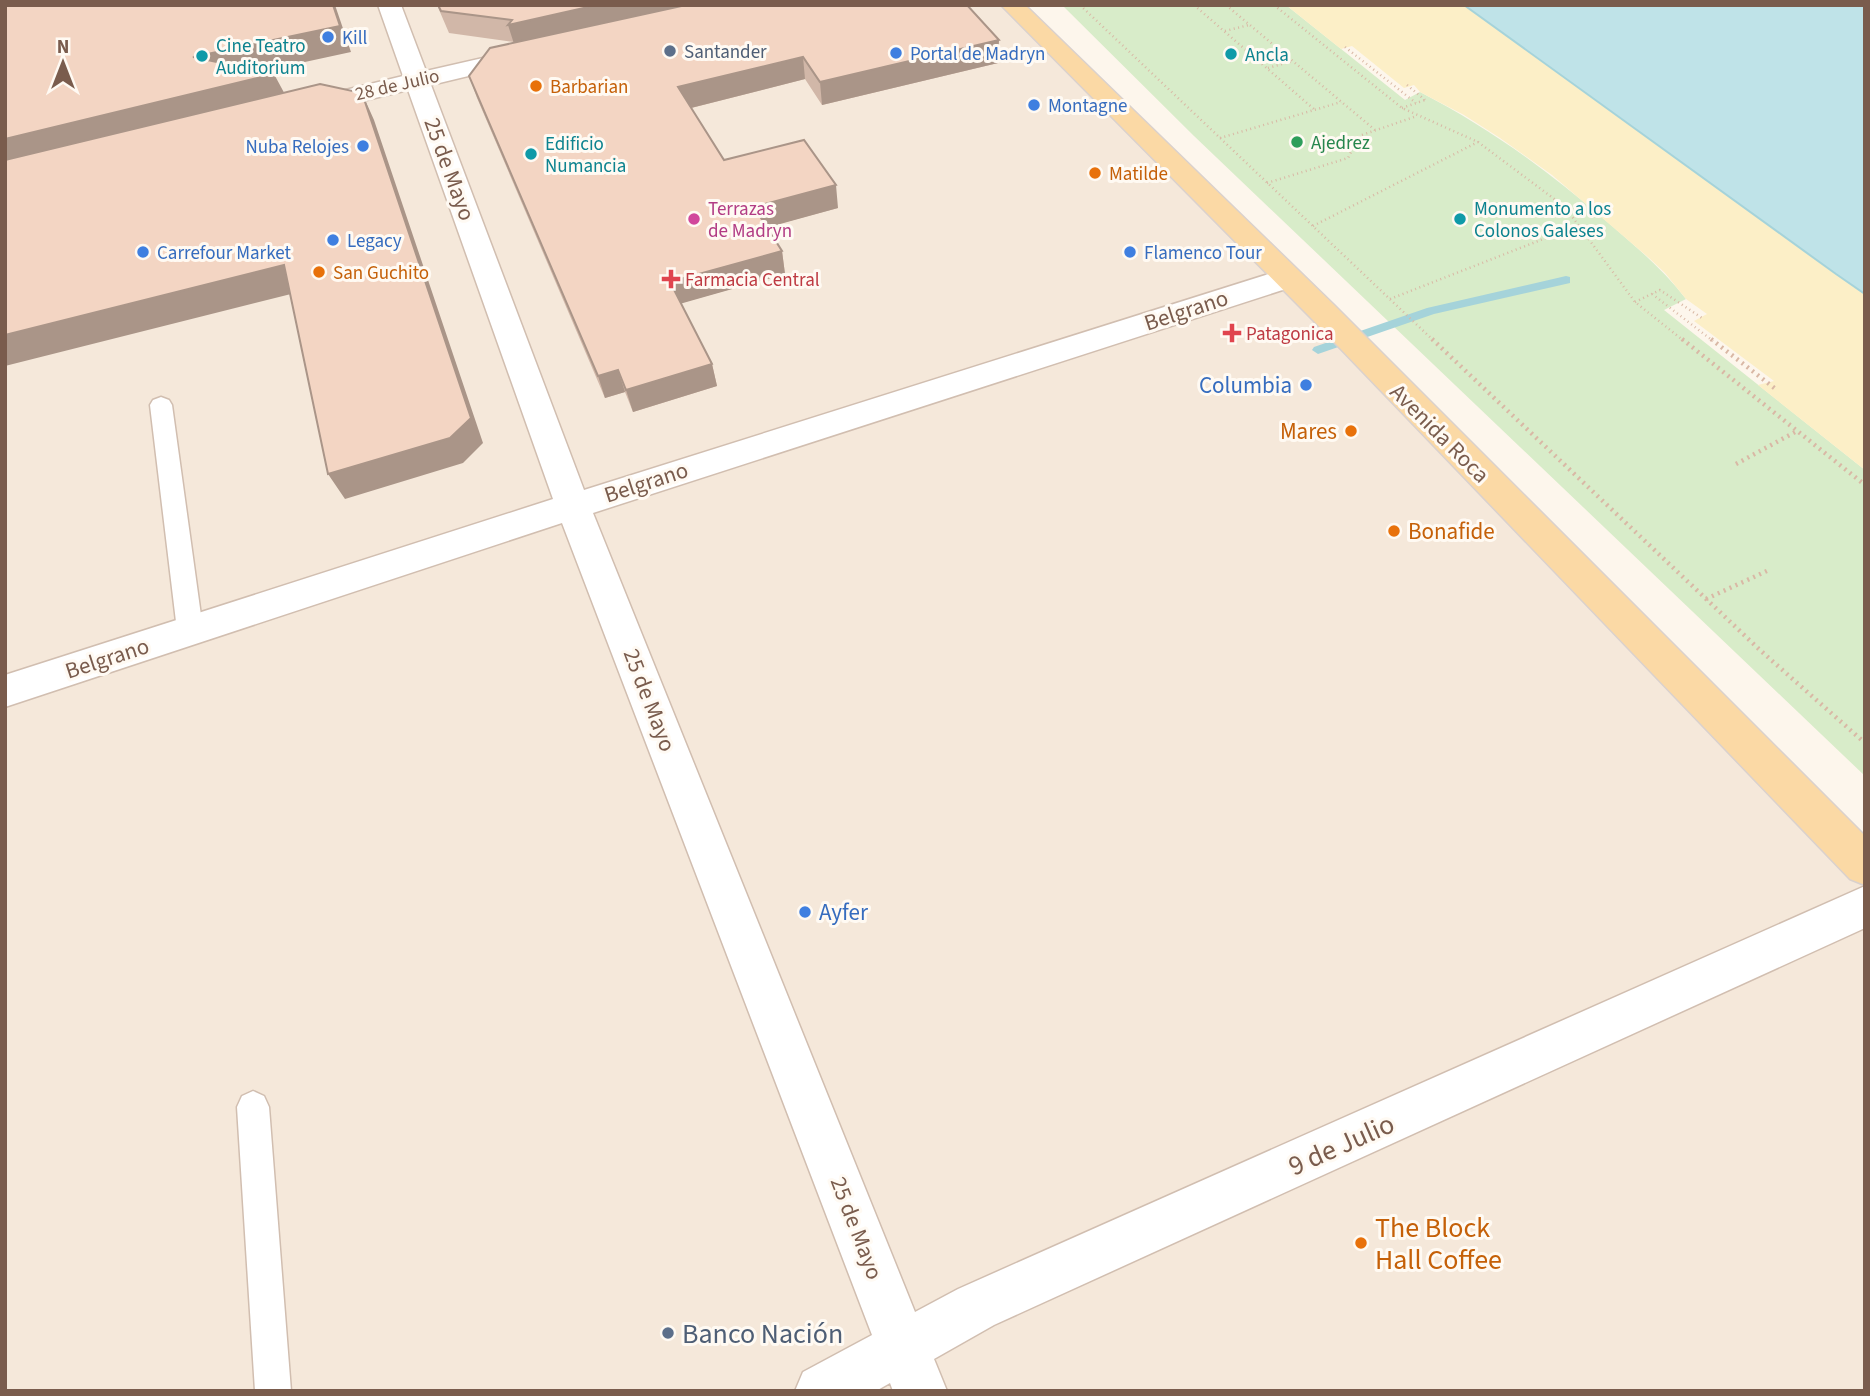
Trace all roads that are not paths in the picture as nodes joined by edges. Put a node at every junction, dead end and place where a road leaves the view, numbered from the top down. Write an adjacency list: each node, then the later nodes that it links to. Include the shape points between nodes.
1 (388, 5): 4 (street, 25 de Mayo)
2 (1012, 5): 6 (main road, Avenida Roca)
3 (550, 50): 4 (street, 28 de Julio)
4 (417, 79): 5 (street, 28 de Julio); 8 (street, 25 de Mayo)
5 (284, 112)
6 (1288, 278): 8 (street, Belgrano); 11 (main road, Avenida Roca)
7 (161, 405): 9 (lane)
8 (573, 506): 9 (street, Belgrano); 14 (street, 25 de Mayo)
9 (190, 630): 10 (street, Belgrano)
10 (5, 691)
11 (1865, 864)
12 (1865, 906): 14 (street, 9 de Julio, via 976,1307)
13 (253, 1107): 15 (lane)
14 (902, 1345): 16 (street, 9 de Julio); 17 (street, 25 de Mayo)
15 (273, 1391)
16 (822, 1391)
17 (920, 1391)

